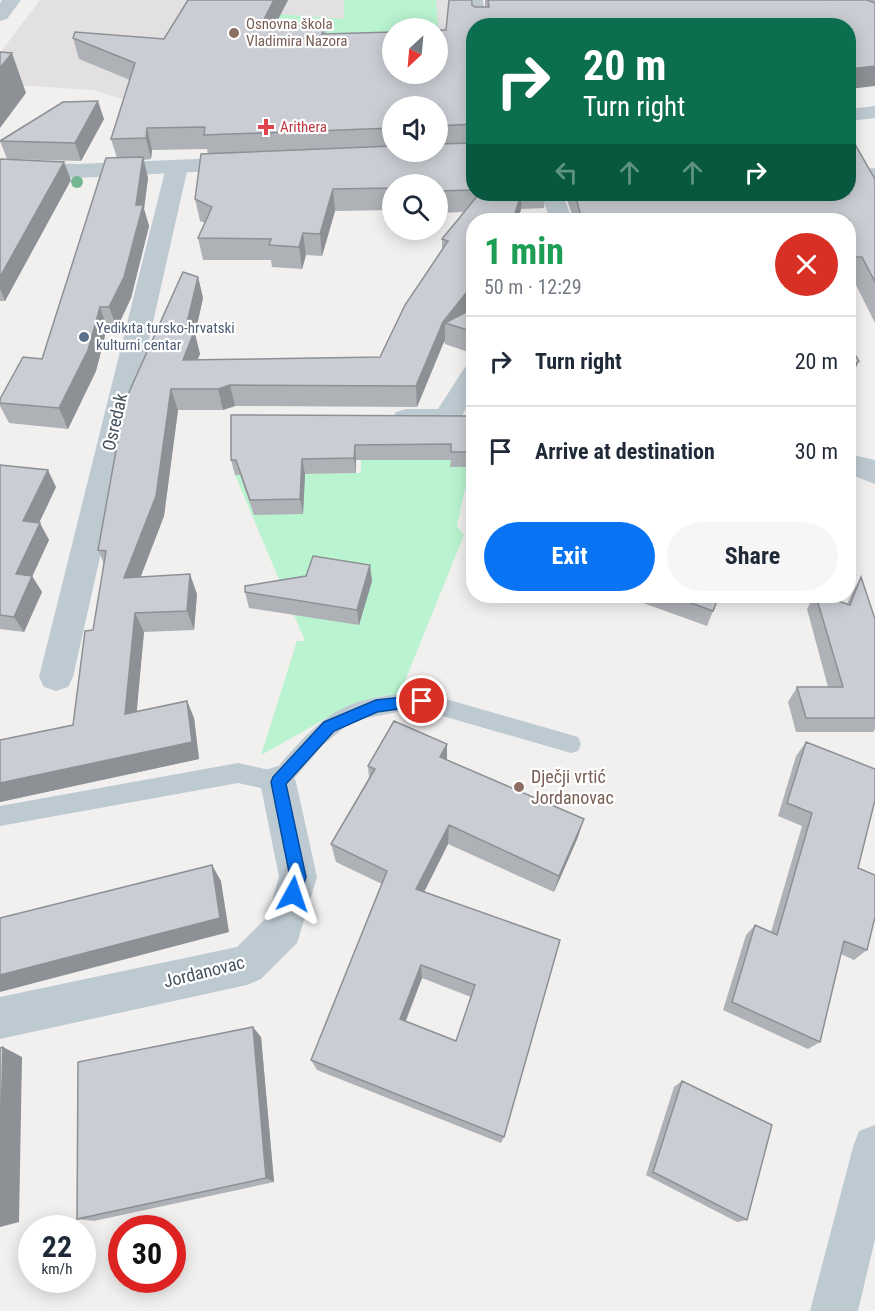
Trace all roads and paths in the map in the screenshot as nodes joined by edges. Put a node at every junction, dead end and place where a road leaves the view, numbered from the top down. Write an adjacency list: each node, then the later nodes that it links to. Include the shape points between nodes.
1 (12, 0): 3 (street)
2 (478, 0): 4 (lane)
3 (0, 15)
4 (479, 18)
5 (875, 112): 6 (street)
6 (856, 114)
7 (856, 156): 11 (lane)
8 (270, 163): 9 (street)
9 (177, 167): 10 (street, via 62,171); 15 (street, Osredak)
10 (0, 168)
11 (868, 172): 12 (lane)
12 (870, 190)
13 (466, 386): 14 (street, via 446,419)
14 (379, 418)
15 (56, 677)
16 (571, 744): 17 (lane, via 422,701 403,702 376,706 329,726)
17 (278, 782): 18 (lane, via 238,773); 19 (street, Jordanovac, via 298,877 283,929 247,965)
18 (0, 816)
19 (0, 1018)
20 (875, 1147): 21 (street)
21 (834, 1311)

